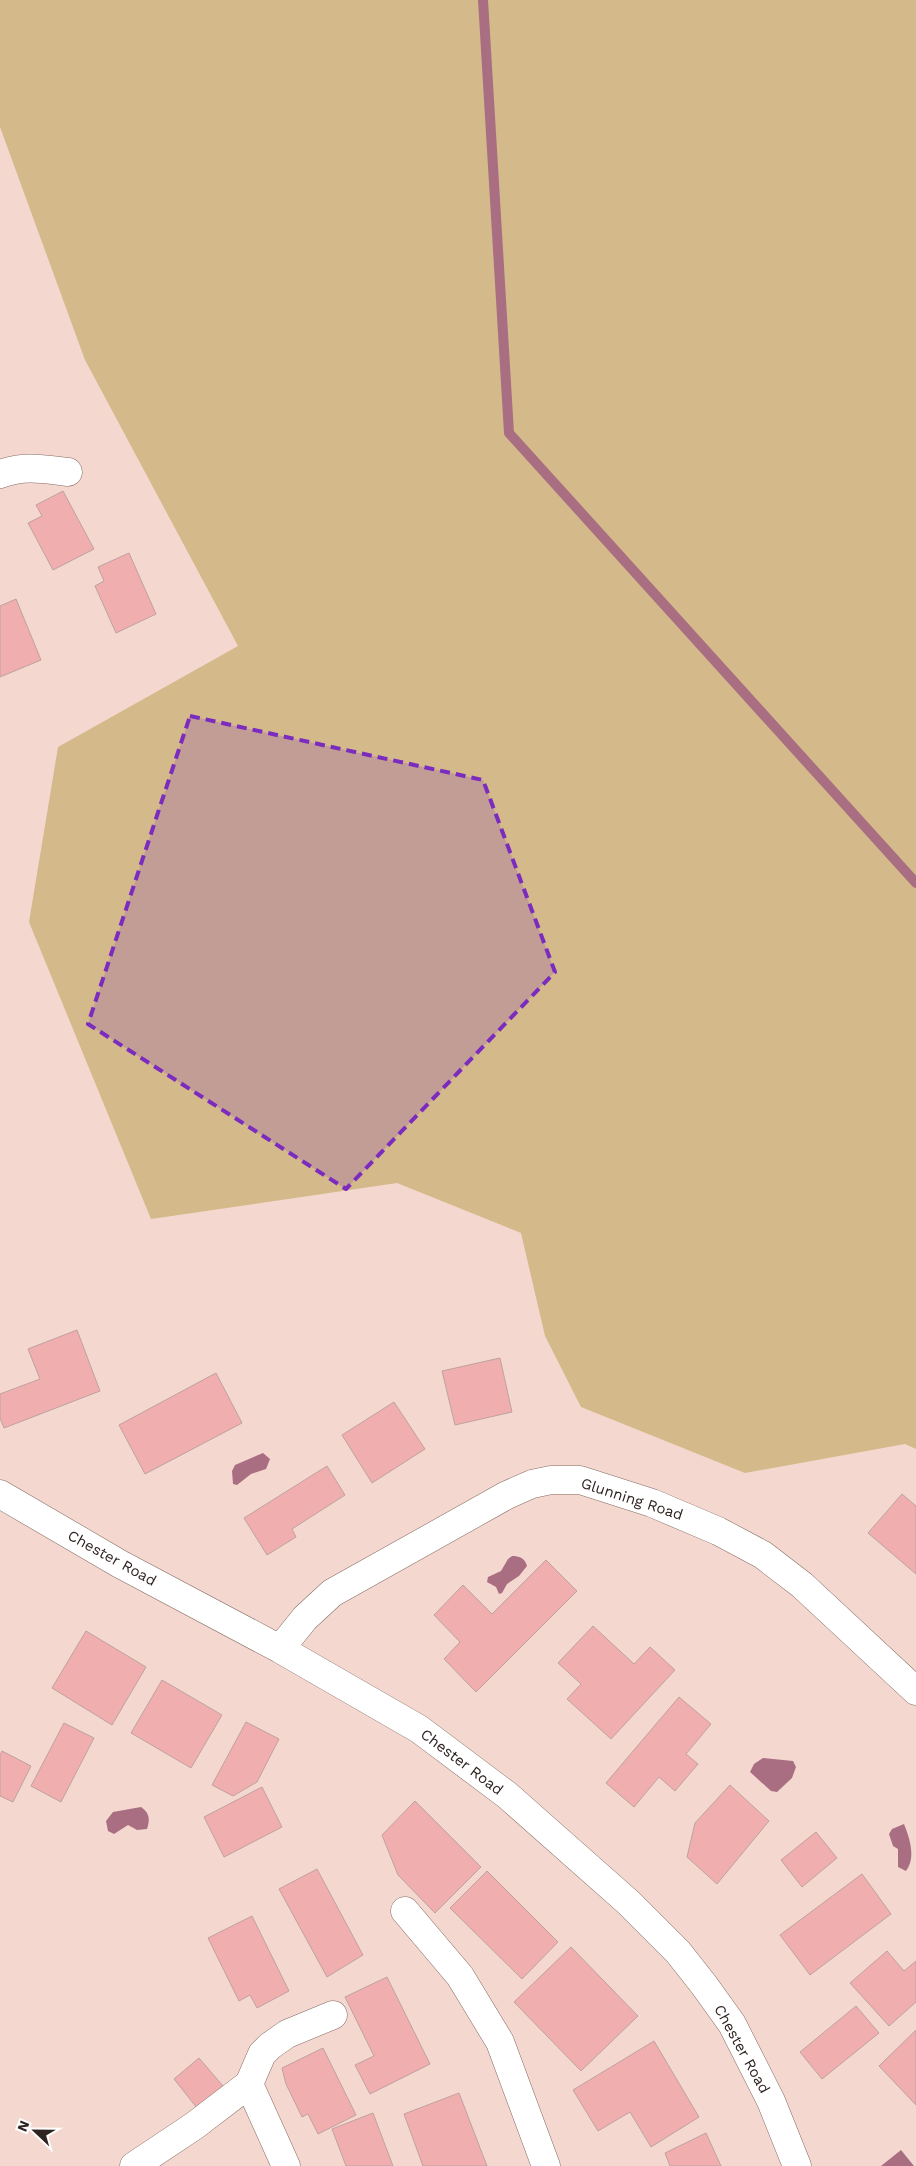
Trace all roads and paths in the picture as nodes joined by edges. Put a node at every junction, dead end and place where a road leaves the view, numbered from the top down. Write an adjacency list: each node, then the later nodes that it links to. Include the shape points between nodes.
1 (68, 472): 2 (street, via 24,468)
2 (0, 474)
3 (0, 1494): 4 (street, Chester Road, via 120,1564)
4 (280, 1649): 5 (street, Glunning Road, via 305,1618 332,1594 507,1494 532,1484 567,1479 652,1502 718,1530 763,1555 802,1585); 12 (street, Chester Road, via 420,1729 507,1795 628,1902 678,1952 732,2024 771,2101)
5 (916, 1691)
6 (405, 1911): 11 (street, via 460,1976 500,2042)
7 (333, 2015): 8 (street, via 287,2034 270,2046 262,2054)
8 (249, 2084): 9 (street); 10 (street)
9 (134, 2166)
10 (286, 2166)
11 (546, 2166)
12 (797, 2166)

